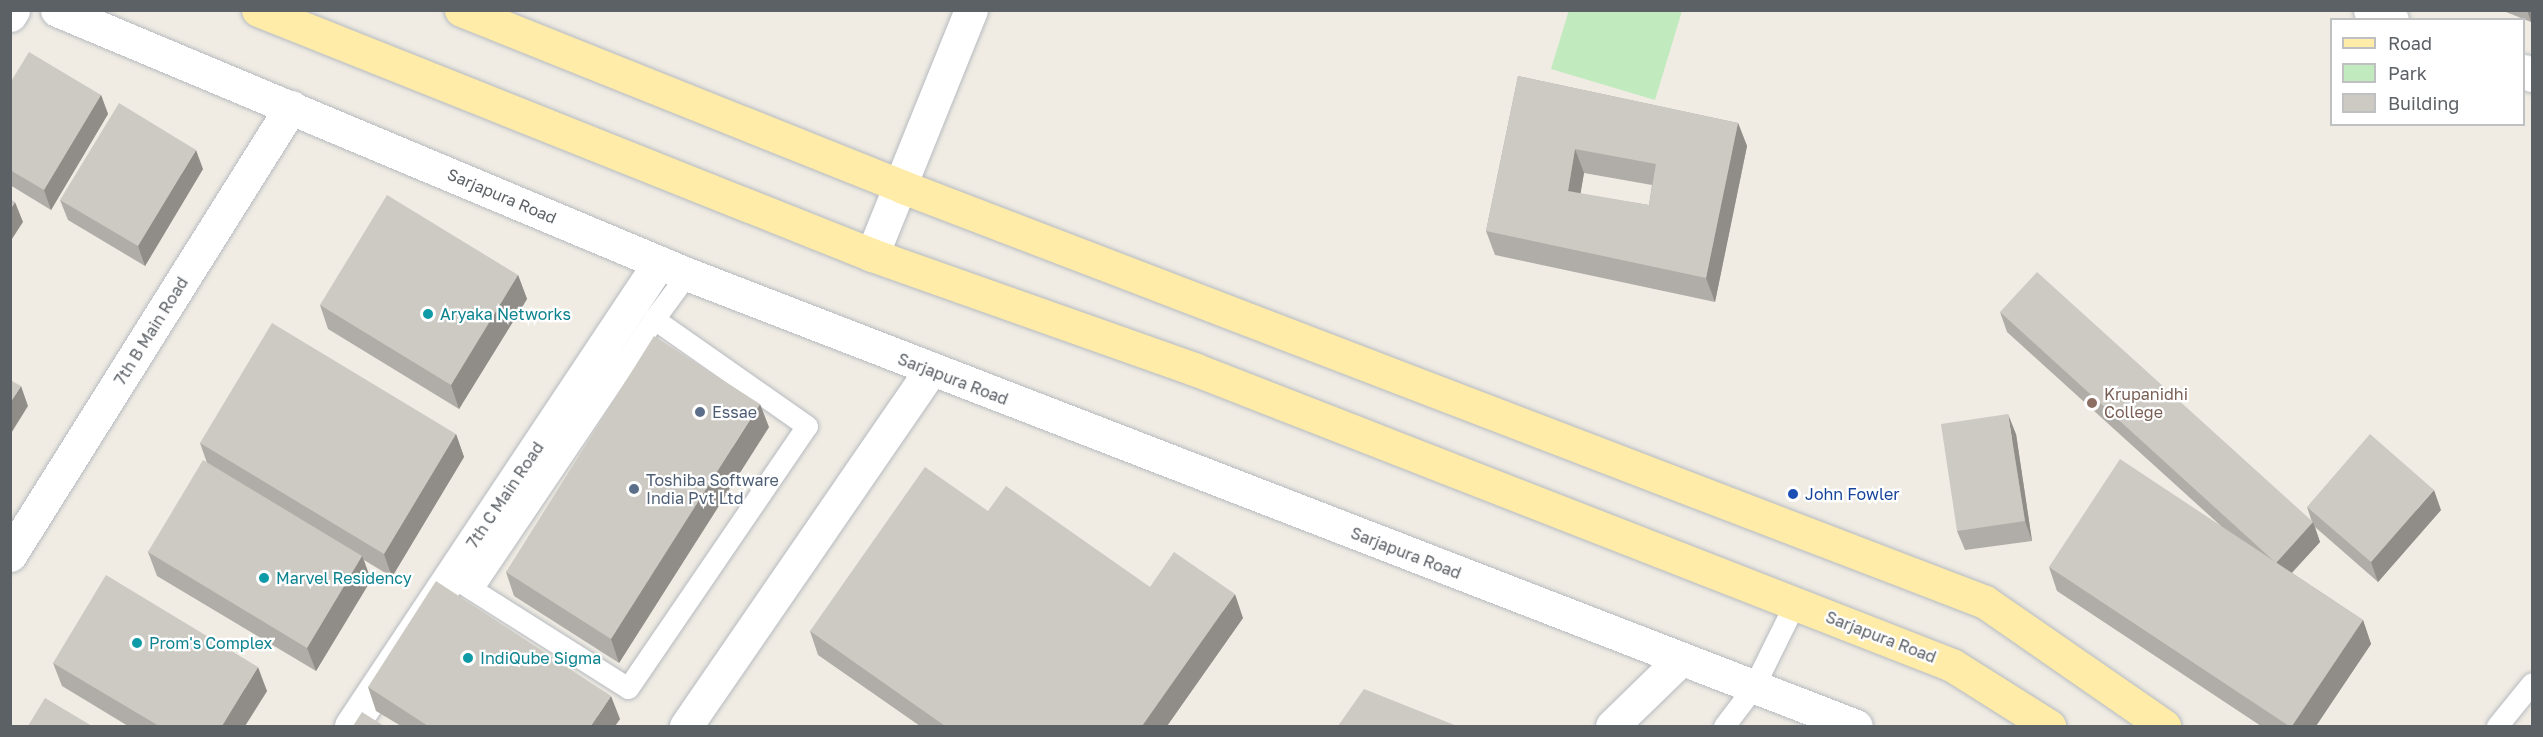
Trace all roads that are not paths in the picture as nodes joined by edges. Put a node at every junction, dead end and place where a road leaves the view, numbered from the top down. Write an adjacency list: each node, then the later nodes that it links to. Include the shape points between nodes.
1 (14, 10): 6 (street)
2 (57, 10): 7 (street, Sarjapura Road)
3 (258, 10): 9 (main road, Sarjapura Road)
4 (461, 10): 8 (main road)
5 (971, 10): 8 (street)
6 (10, 15)
7 (291, 107): 10 (street, Sarjapura Road); 13 (street, 7th B Main Road)
8 (903, 187): 9 (street); 26 (main road, via 1985,602)
9 (872, 255): 15 (main road, Sarjapura Road, via 1194,369)
10 (673, 268): 11 (lane); 12 (street, Sarjapura Road); 14 (street, 7th C Main Road)
11 (654, 319): 14 (lane); 14 (lane, via 807,426 628,688)
12 (931, 370): 16 (street, Sarjapura Road); 21 (street)
13 (10, 555)
14 (462, 582): 20 (street, 7th C Main Road)
15 (1795, 603): 18 (lane); 25 (main road, Sarjapura Road, via 1952,665)
16 (1681, 659): 18 (street, Sarjapura Road); 22 (street)
17 (2532, 683): 27 (lane)
18 (1753, 688): 19 (street, Sarjapura Road); 23 (lane)
19 (1803, 717): 24 (street, Sarjapura Road)
20 (351, 726)
21 (686, 726)
22 (1612, 726)
23 (1724, 726)
24 (1856, 726)
25 (2049, 726)
26 (2164, 726)
27 (2497, 726)

